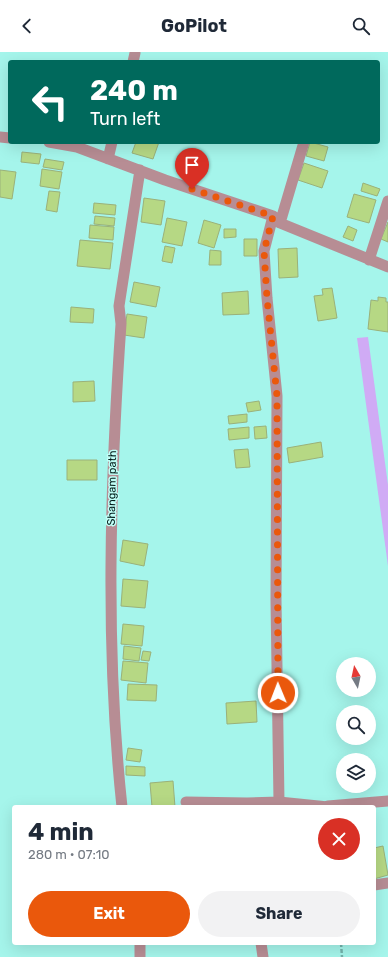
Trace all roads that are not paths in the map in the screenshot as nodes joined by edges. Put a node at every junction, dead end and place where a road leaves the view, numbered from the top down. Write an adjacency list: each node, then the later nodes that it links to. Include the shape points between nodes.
1 (60, 144): 4 (street, via 77,147)
2 (112, 144): 4 (street)
3 (303, 144): 7 (street)
4 (108, 159): 5 (street)
5 (140, 170): 7 (street); 13 (street, Shangam path, via 119,306 121,324 110,514 112,672)
6 (388, 201): 8 (street)
7 (276, 220): 8 (street); 12 (street, via 264,251 277,396 276,600)
8 (369, 260): 9 (street)
9 (388, 267)
10 (388, 801): 16 (street)
11 (186, 802): 14 (street)
12 (279, 802): 14 (street); 15 (street)
13 (122, 805)
14 (248, 805)
15 (316, 805)
16 (340, 805)
17 (388, 883): 18 (street)
18 (376, 885)
19 (140, 945): 21 (street)
20 (262, 945): 22 (street)
21 (140, 957)
22 (263, 957)

